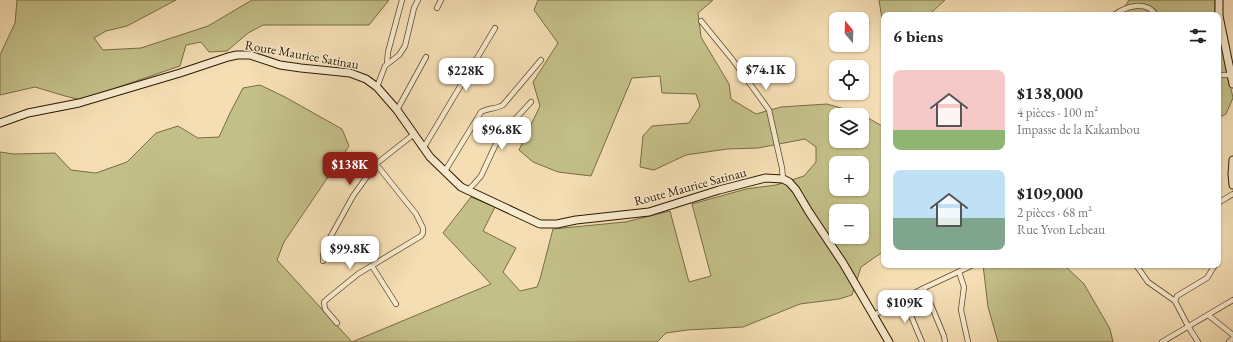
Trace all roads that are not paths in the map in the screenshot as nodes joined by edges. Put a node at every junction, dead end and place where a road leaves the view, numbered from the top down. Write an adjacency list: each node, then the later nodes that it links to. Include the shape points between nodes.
1 (402, 0): 14 (street)
2 (418, 0): 14 (street, via 405,46)
3 (441, 0): 5 (street)
4 (1219, 0): 8 (main road)
5 (438, 8)
6 (1120, 12): 7 (street, via 1133,5 1141,5)
7 (1154, 12)
8 (1219, 12)
9 (702, 21): 27 (street, via 770,110)
10 (1221, 26): 16 (main road)
11 (495, 28): 23 (street)
12 (426, 57): 20 (street)
13 (541, 60): 26 (street, via 503,105 481,112)
14 (387, 63): 18 (street)
15 (1221, 75): 16 (street)
16 (1231, 75): 17 (main road)
17 (1233, 84)
18 (377, 87): 20 (main road, Route Maurice Satinau); 21 (main road, Route Maurice Satinau, via 366,79 350,73 280,65 257,56 237,55 79,103 28,113)
19 (531, 102): 29 (street, via 506,129 481,176)
20 (397, 110): 22 (main road, Route Maurice Satinau)
21 (0, 122)
22 (414, 134): 23 (main road, Route Maurice Satinau); 25 (street)
23 (424, 147): 26 (main road, Route Maurice Satinau, via 430,157)
24 (1233, 160): 28 (main road)
25 (376, 164): 32 (street, via 353,196 326,245); 33 (street, via 416,214 423,234)
26 (445, 171): 29 (main road, Route Maurice Satinau)
27 (783, 179): 29 (main road, Route Maurice Satinau, via 765,178 650,212 557,224 540,224); 43 (main road, via 796,190)
28 (1233, 185)
29 (467, 191)
30 (1233, 194): 31 (street)
31 (1221, 201)
32 (323, 261)
33 (372, 266): 42 (street); 45 (street, via 344,284 324,302 325,309)
34 (967, 268): 37 (street)
35 (1138, 268): 41 (street, via 1148,282)
36 (1212, 268): 41 (street, via 1207,278 1178,296)
37 (959, 272): 38 (street); 51 (street, via 964,287 961,310)
38 (924, 288): 39 (street); 50 (street)
39 (904, 299): 43 (street); 49 (street)
40 (1233, 300): 44 (street)
41 (1175, 301): 46 (street)
42 (396, 304)
43 (874, 315): 48 (main road)
44 (1208, 315): 46 (street); 47 (street)
45 (336, 323)
46 (1188, 326): 52 (street); 53 (street)
47 (1233, 336): 54 (street)
48 (889, 342)
49 (922, 342)
50 (945, 342)
51 (968, 342)
52 (1162, 342)
53 (1198, 342)
54 (1229, 342)

